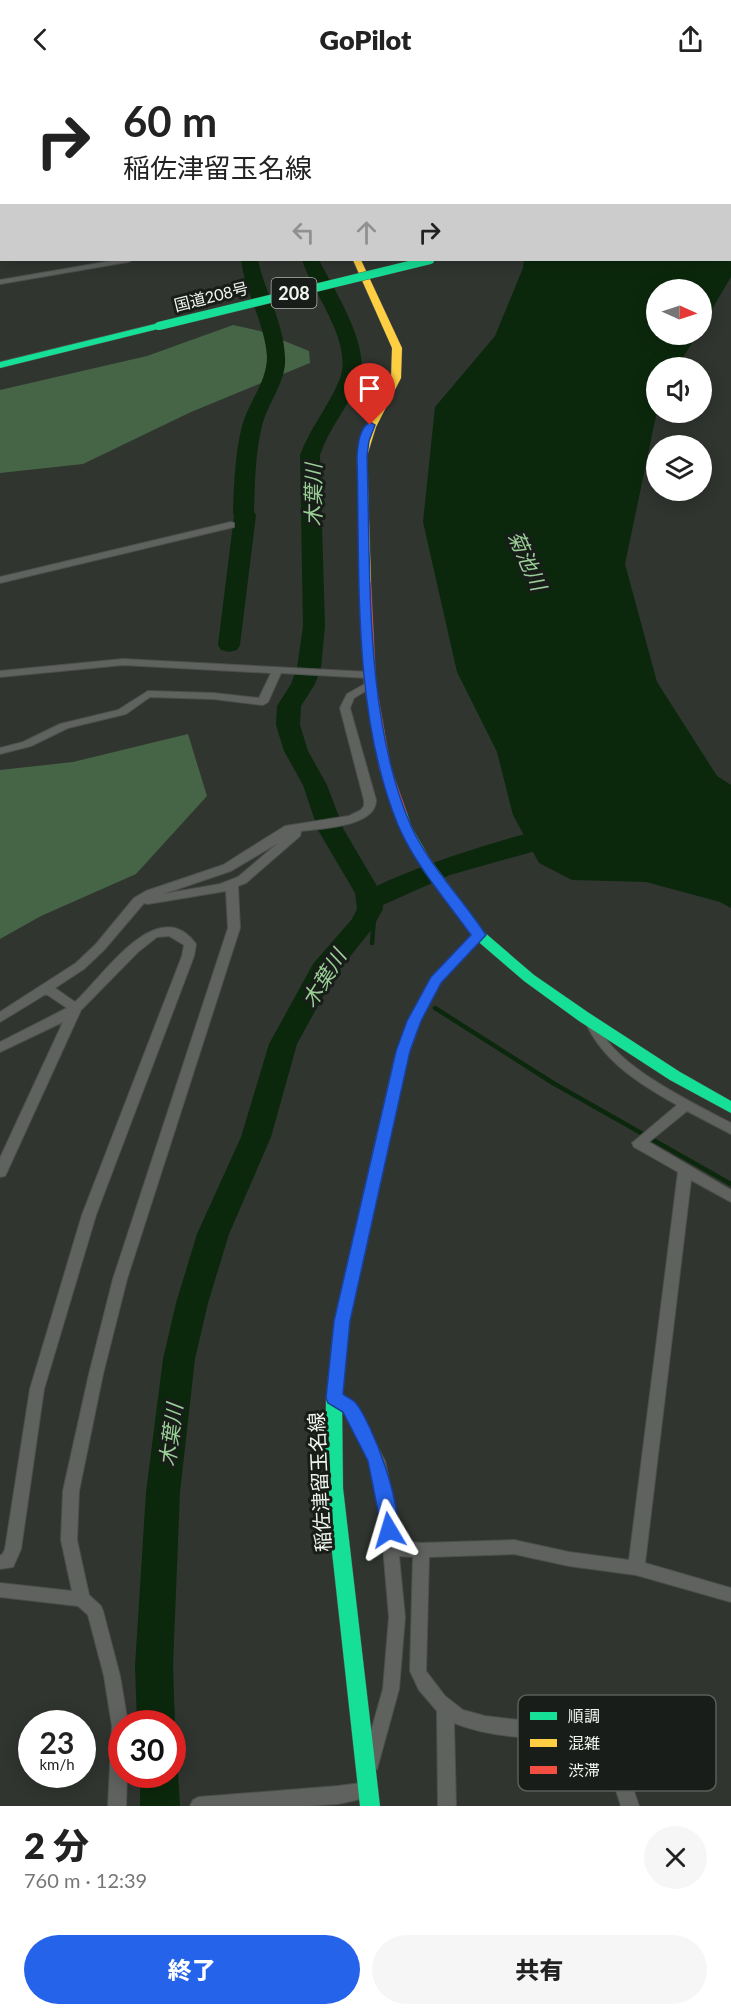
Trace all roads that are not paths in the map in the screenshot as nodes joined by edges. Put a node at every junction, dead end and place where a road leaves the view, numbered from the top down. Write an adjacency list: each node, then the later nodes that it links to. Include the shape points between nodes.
1 (122, 261): 4 (street)
2 (357, 261): 10 (main road, via 397,348 400,364 397,380 370,425 362,456)
3 (426, 261): 5 (main road, 国道208号 / 208, bridge)
4 (0, 282)
5 (0, 365)
6 (231, 525): 7 (street)
7 (0, 580)
8 (277, 671): 9 (street, via 123,662); 10 (street); 11 (street, via 263,702 148,694 122,712 63,726 27,744)
9 (0, 674)
10 (369, 680): 12 (street, via 345,701 345,708 370,807 352,819); 15 (main road, via 385,768 405,826 425,861)
11 (0, 751)
12 (297, 826): 13 (street, via 296,833); 14 (street, via 227,868)
13 (232, 884): 14 (street); 34 (street, via 234,928 120,1279 71,1491 69,1540)
14 (138, 901): 16 (street, via 100,947)
15 (479, 935): 19 (main road, via 529,978); 27 (main road, 稲佐津留玉名線, via 436,980 403,1051 342,1321)
16 (47, 989): 17 (street); 18 (street)
17 (76, 1008): 20 (street); 24 (street); 30 (street, via 155,932 178,933 190,944 89,1215 37,1389 13,1549 7,1562)
18 (0, 1018)
19 (591, 1021): 21 (street, via 593,1032 617,1060); 22 (main road)
20 (0, 1047)
21 (686, 1105): 23 (street); 25 (street, via 639,1143)
22 (731, 1108)
23 (731, 1129)
24 (0, 1172)
25 (685, 1172): 26 (street); 31 (street)
26 (731, 1197)
27 (334, 1398): 28 (street, via 349,1407 376,1461 388,1512); 37 (main road, 稲佐津留玉名線, via 334,1488)
28 (390, 1548): 29 (street); 37 (street, via 397,1617 391,1689)
29 (420, 1550): 31 (street, via 514,1547); 35 (street, via 418,1671 424,1686)
30 (0, 1562)
31 (636, 1568): 33 (street)
32 (0, 1590): 34 (street)
33 (731, 1595)
34 (82, 1599): 39 (street, via 95,1611 112,1676 120,1725)
35 (446, 1706): 36 (street, via 458,1717); 41 (street)
36 (518, 1726)
37 (369, 1791): 40 (street)
38 (625, 1791): 42 (street)
39 (117, 1806)
40 (199, 1806)
41 (447, 1806)
42 (630, 1806)

